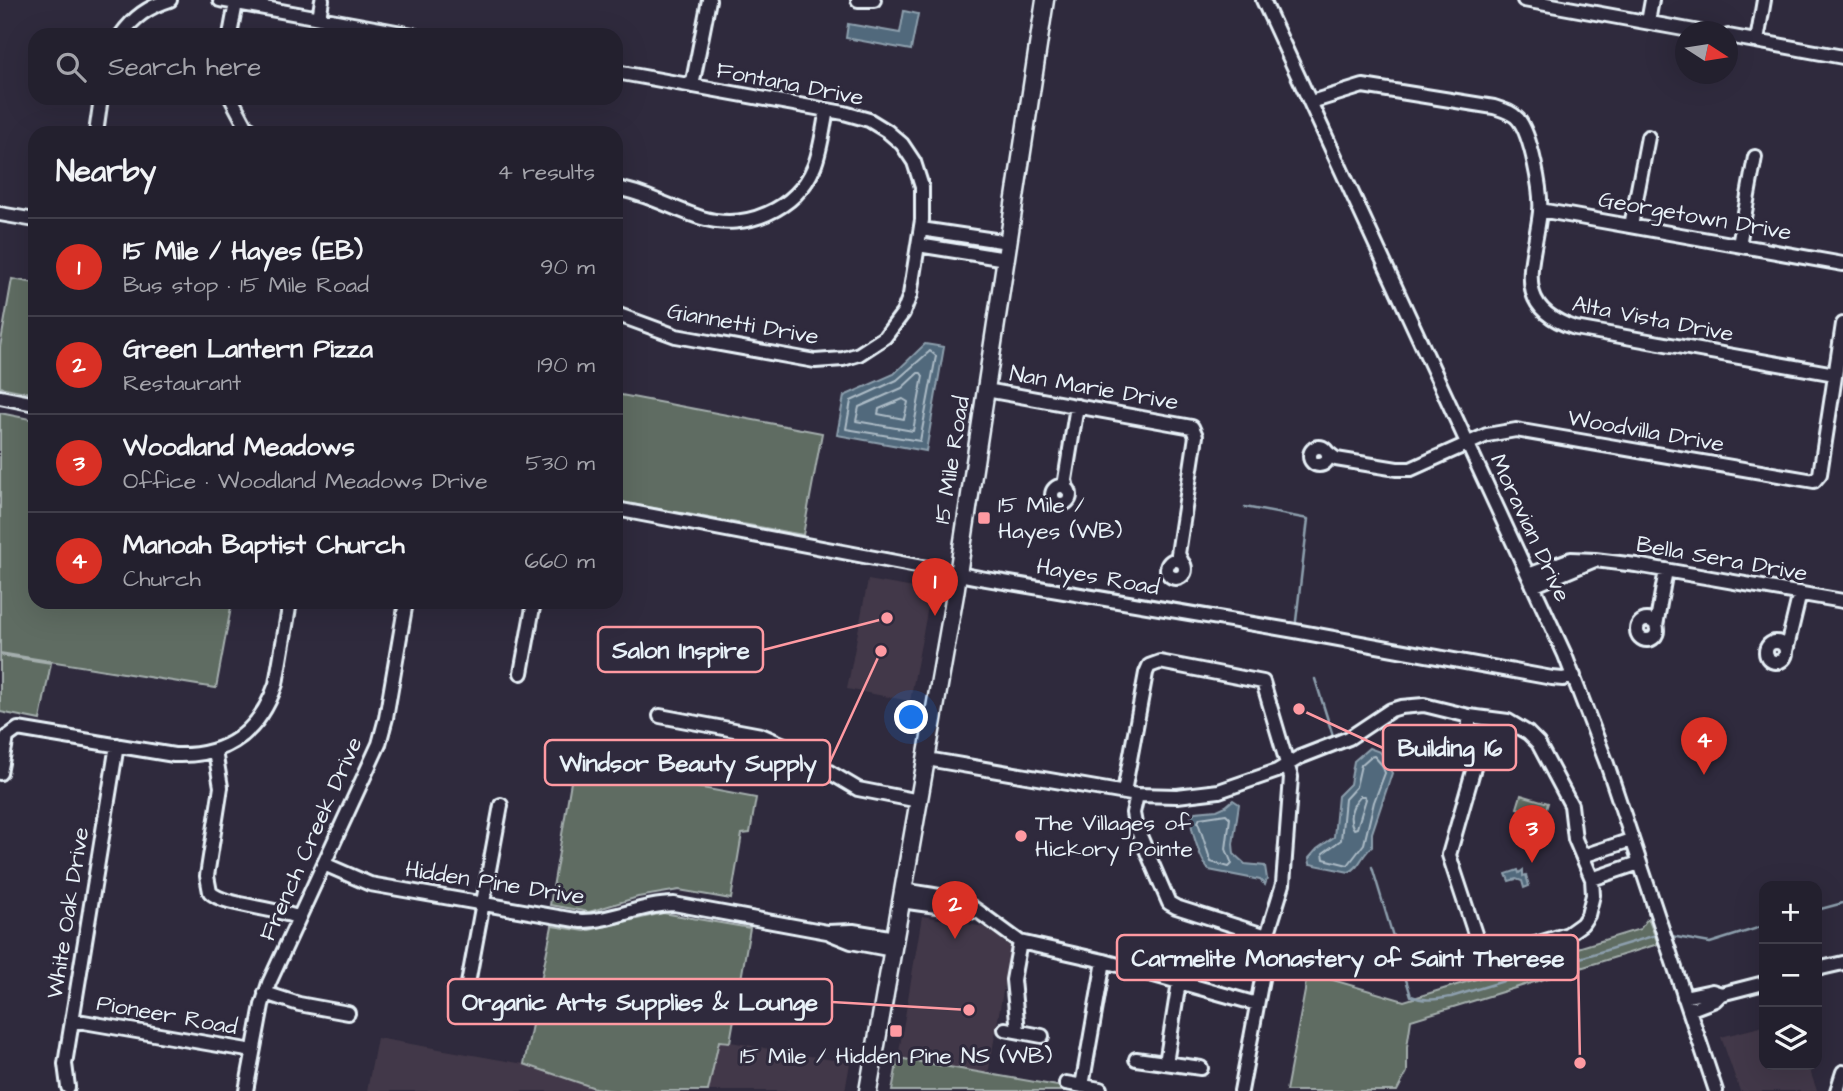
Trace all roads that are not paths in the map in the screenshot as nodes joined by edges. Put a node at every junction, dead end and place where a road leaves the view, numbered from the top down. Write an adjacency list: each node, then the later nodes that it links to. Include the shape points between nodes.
1 (170, 0): 17 (street, via 150,7)
2 (220, 0): 13 (street)
3 (322, 0): 14 (street)
4 (709, 0): 24 (street)
5 (858, 0): 6 (street)
6 (874, 0)
7 (1045, 0): 41 (main road, 15 Mile Road)
8 (1263, 0): 25 (street, Moravian Drive)
9 (1524, 0): 12 (street)
10 (1652, 0): 15 (street)
11 (1764, 0): 21 (street)
12 (1540, 1): 15 (street)
13 (236, 3): 14 (street); 18 (street)
14 (318, 18): 19 (street)
15 (1648, 22): 16 (street)
16 (1675, 27)
17 (127, 28)
18 (231, 28)
19 (374, 28)
20 (1738, 38): 21 (street)
21 (1757, 41): 22 (street)
22 (1843, 57)
23 (623, 73): 24 (street, Fontana Drive)
24 (692, 86): 28 (street, Fontana Drive)
25 (1311, 102): 34 (street, Alta Vista Drive, via 1351,88 1375,87 1511,113 1527,137); 50 (street, Moravian Drive)
26 (100, 105): 29 (street)
27 (235, 105): 30 (street)
28 (827, 110): 33 (street, via 809,177 789,201 771,213 752,220 715,221); 38 (street, Fontana Drive, via 870,120 908,153 922,187)
29 (97, 126)
30 (246, 126)
31 (1648, 137): 37 (street)
32 (1755, 157): 40 (street)
33 (623, 190)
34 (1540, 210): 37 (street, Georgetown Drive); 45 (street, Alta Vista Drive, via 1530,282 1543,310 1561,324)
35 (0, 214): 36 (street)
36 (28, 219)
37 (1631, 226): 40 (street, Georgetown Drive)
38 (921, 229): 39 (street, Fontana Drive); 41 (street)
39 (919, 245): 41 (street); 43 (street, Giannetti Drive, via 910,296 894,327 874,345 843,359 815,361 676,336)
40 (1740, 245): 42 (street, Georgetown Drive)
41 (1007, 250): 46 (main road, 15 Mile Road)
42 (1843, 264)
43 (623, 317)
44 (1843, 324): 45 (street)
45 (1835, 374): 50 (street, Woodvilla Drive, via 1820,474 1810,482 1516,430)
46 (986, 390): 49 (street, Nan Marie Drive); 56 (main road, 15 Mile Road)
47 (0, 397): 48 (street)
48 (28, 403)
49 (1077, 406): 52 (street); 54 (street, Nan Marie Drive, via 1195,429)
50 (1468, 443): 51 (street, Woodvilla Drive, via 1411,469); 57 (street, Moravian Drive)
51 (1329, 458)
52 (1064, 485)
53 (623, 510): 56 (street, Hayes Road)
54 (1177, 559)
55 (1666, 570): 57 (street, Bella Sera Drive, via 1595,560); 58 (street, Bella Sera Drive); 63 (street)
56 (958, 574): 66 (street, Hayes Road, via 1552,678); 71 (main road, 15 Mile Road)
57 (1531, 581): 66 (street, Moravian Drive)
58 (1800, 593): 59 (street, Bella Sera Drive); 64 (street)
59 (1843, 601)
60 (289, 609): 70 (street, via 276,684 267,707 237,741)
61 (405, 609): 79 (street, French Creek Drive, via 379,744)
62 (533, 609): 65 (street)
63 (1654, 621)
64 (1784, 644)
65 (522, 673)
66 (1574, 676): 77 (street, Moravian Drive)
67 (660, 716): 75 (street, via 761,735 858,789)
68 (1469, 716): 72 (street, via 1424,705 1401,707 1349,738); 80 (street, via 1516,725 1538,743 1572,806 1575,839); 80 (street, via 1475,764 1449,855 1484,954 1499,955 1576,930 1591,905)
69 (117, 745): 70 (street, via 174,755); 73 (street, via 12,731); 99 (street, White Oak Drive)
70 (215, 751): 83 (street, via 221,787 207,885 210,892 222,901)
71 (927, 759): 74 (street); 75 (main road, 15 Mile Road)
72 (1288, 763): 74 (street, via 1219,791 1177,796); 74 (street, via 1263,682 1156,662 1146,673); 74 (street, via 1291,777 1283,884 1267,936 1169,903 1133,819)
73 (0, 772)
74 (1130, 793)
75 (919, 801): 81 (main road, 15 Mile Road)
76 (501, 805): 82 (street)
77 (1631, 839): 78 (street, Moravian Drive); 80 (street)
78 (1639, 863): 80 (street); 95 (street, Moravian Drive)
79 (324, 864): 82 (street, Hidden Pine Drive, via 370,884); 83 (street, French Creek Drive)
80 (1587, 867)
81 (902, 896): 84 (street, via 957,899); 85 (main road, 15 Mile Road)
82 (483, 904): 85 (street, Hidden Pine Drive, via 581,920 674,904 827,932 853,931); 92 (street)
83 (299, 918): 93 (street, French Creek Drive)
84 (1020, 942): 86 (street); 101 (street, via 1013,980)
85 (894, 944): 113 (main road, 15 Mile Road)
86 (1104, 961): 90 (street); 109 (street)
87 (1843, 963): 88 (street)
88 (1822, 968)
89 (1262, 979): 96 (street)
90 (1179, 982): 96 (street); 105 (street)
91 (1759, 984): 94 (street)
92 (467, 989)
93 (265, 993): 98 (street); 103 (street, French Creek Drive)
94 (1721, 994): 95 (street, via 1712,991); 97 (street)
95 (1685, 997): 97 (street, Moravian Drive)
96 (1257, 1004): 114 (street)
97 (1689, 1010): 115 (street, Moravian Drive)
98 (348, 1013)
99 (72, 1020): 103 (street, Pioneer Road); 110 (street, White Oak Drive, via 65,1064)
100 (1005, 1029): 101 (street)
101 (1018, 1031): 102 (street)
102 (1042, 1036)
103 (253, 1051): 112 (street, French Creek Drive)
104 (1136, 1059): 105 (street)
105 (1166, 1063): 106 (street)
106 (1201, 1068)
107 (1843, 1072): 116 (street)
108 (1066, 1083): 109 (street)
109 (1082, 1086): 111 (street)
110 (68, 1087)
111 (1100, 1089)
112 (246, 1091)
113 (868, 1091)
114 (1241, 1091)
115 (1716, 1091)
116 (1838, 1091)

